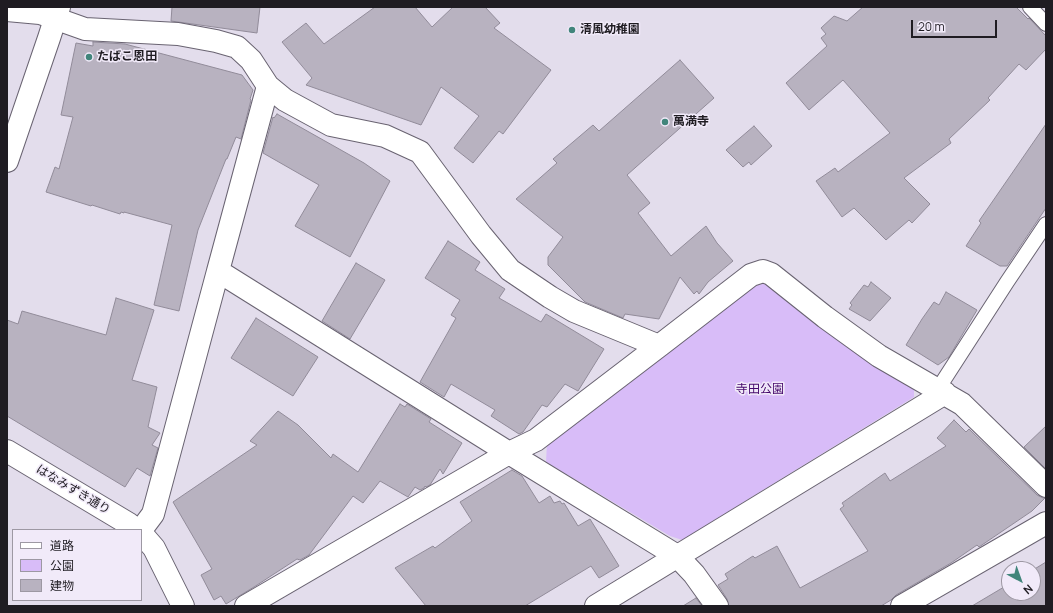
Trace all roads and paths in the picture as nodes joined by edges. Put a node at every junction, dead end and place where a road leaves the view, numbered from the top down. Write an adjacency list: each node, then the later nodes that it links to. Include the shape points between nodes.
1 (1030, 7): 4 (lane)
2 (7, 10): 3 (street)
3 (57, 13): 5 (street, via 85,29 178,34 237,47 251,60); 6 (street)
4 (1046, 24)
5 (268, 86): 8 (street); 9 (street, via 285,100 331,125 385,136 420,152 510,270 574,311)
6 (7, 161)
7 (1046, 224): 10 (lane, via 1007,282)
8 (218, 271): 12 (street); 16 (street, via 153,514)
9 (660, 346): 10 (street, via 751,275 763,271 772,274 879,356); 12 (street, via 536,440)
10 (941, 391): 13 (street, via 962,404); 18 (street)
11 (7, 451): 15 (street, はなみずき通り)
12 (509, 453): 18 (street); 20 (street)
13 (1046, 486)
14 (1046, 523): 23 (street)
15 (136, 529)
16 (142, 529)
17 (142, 534): 19 (street, via 154,548)
18 (677, 556): 21 (street); 22 (street, via 694,574)
19 (183, 606)
20 (246, 606)
21 (596, 606)
22 (717, 606)
23 (902, 606)

